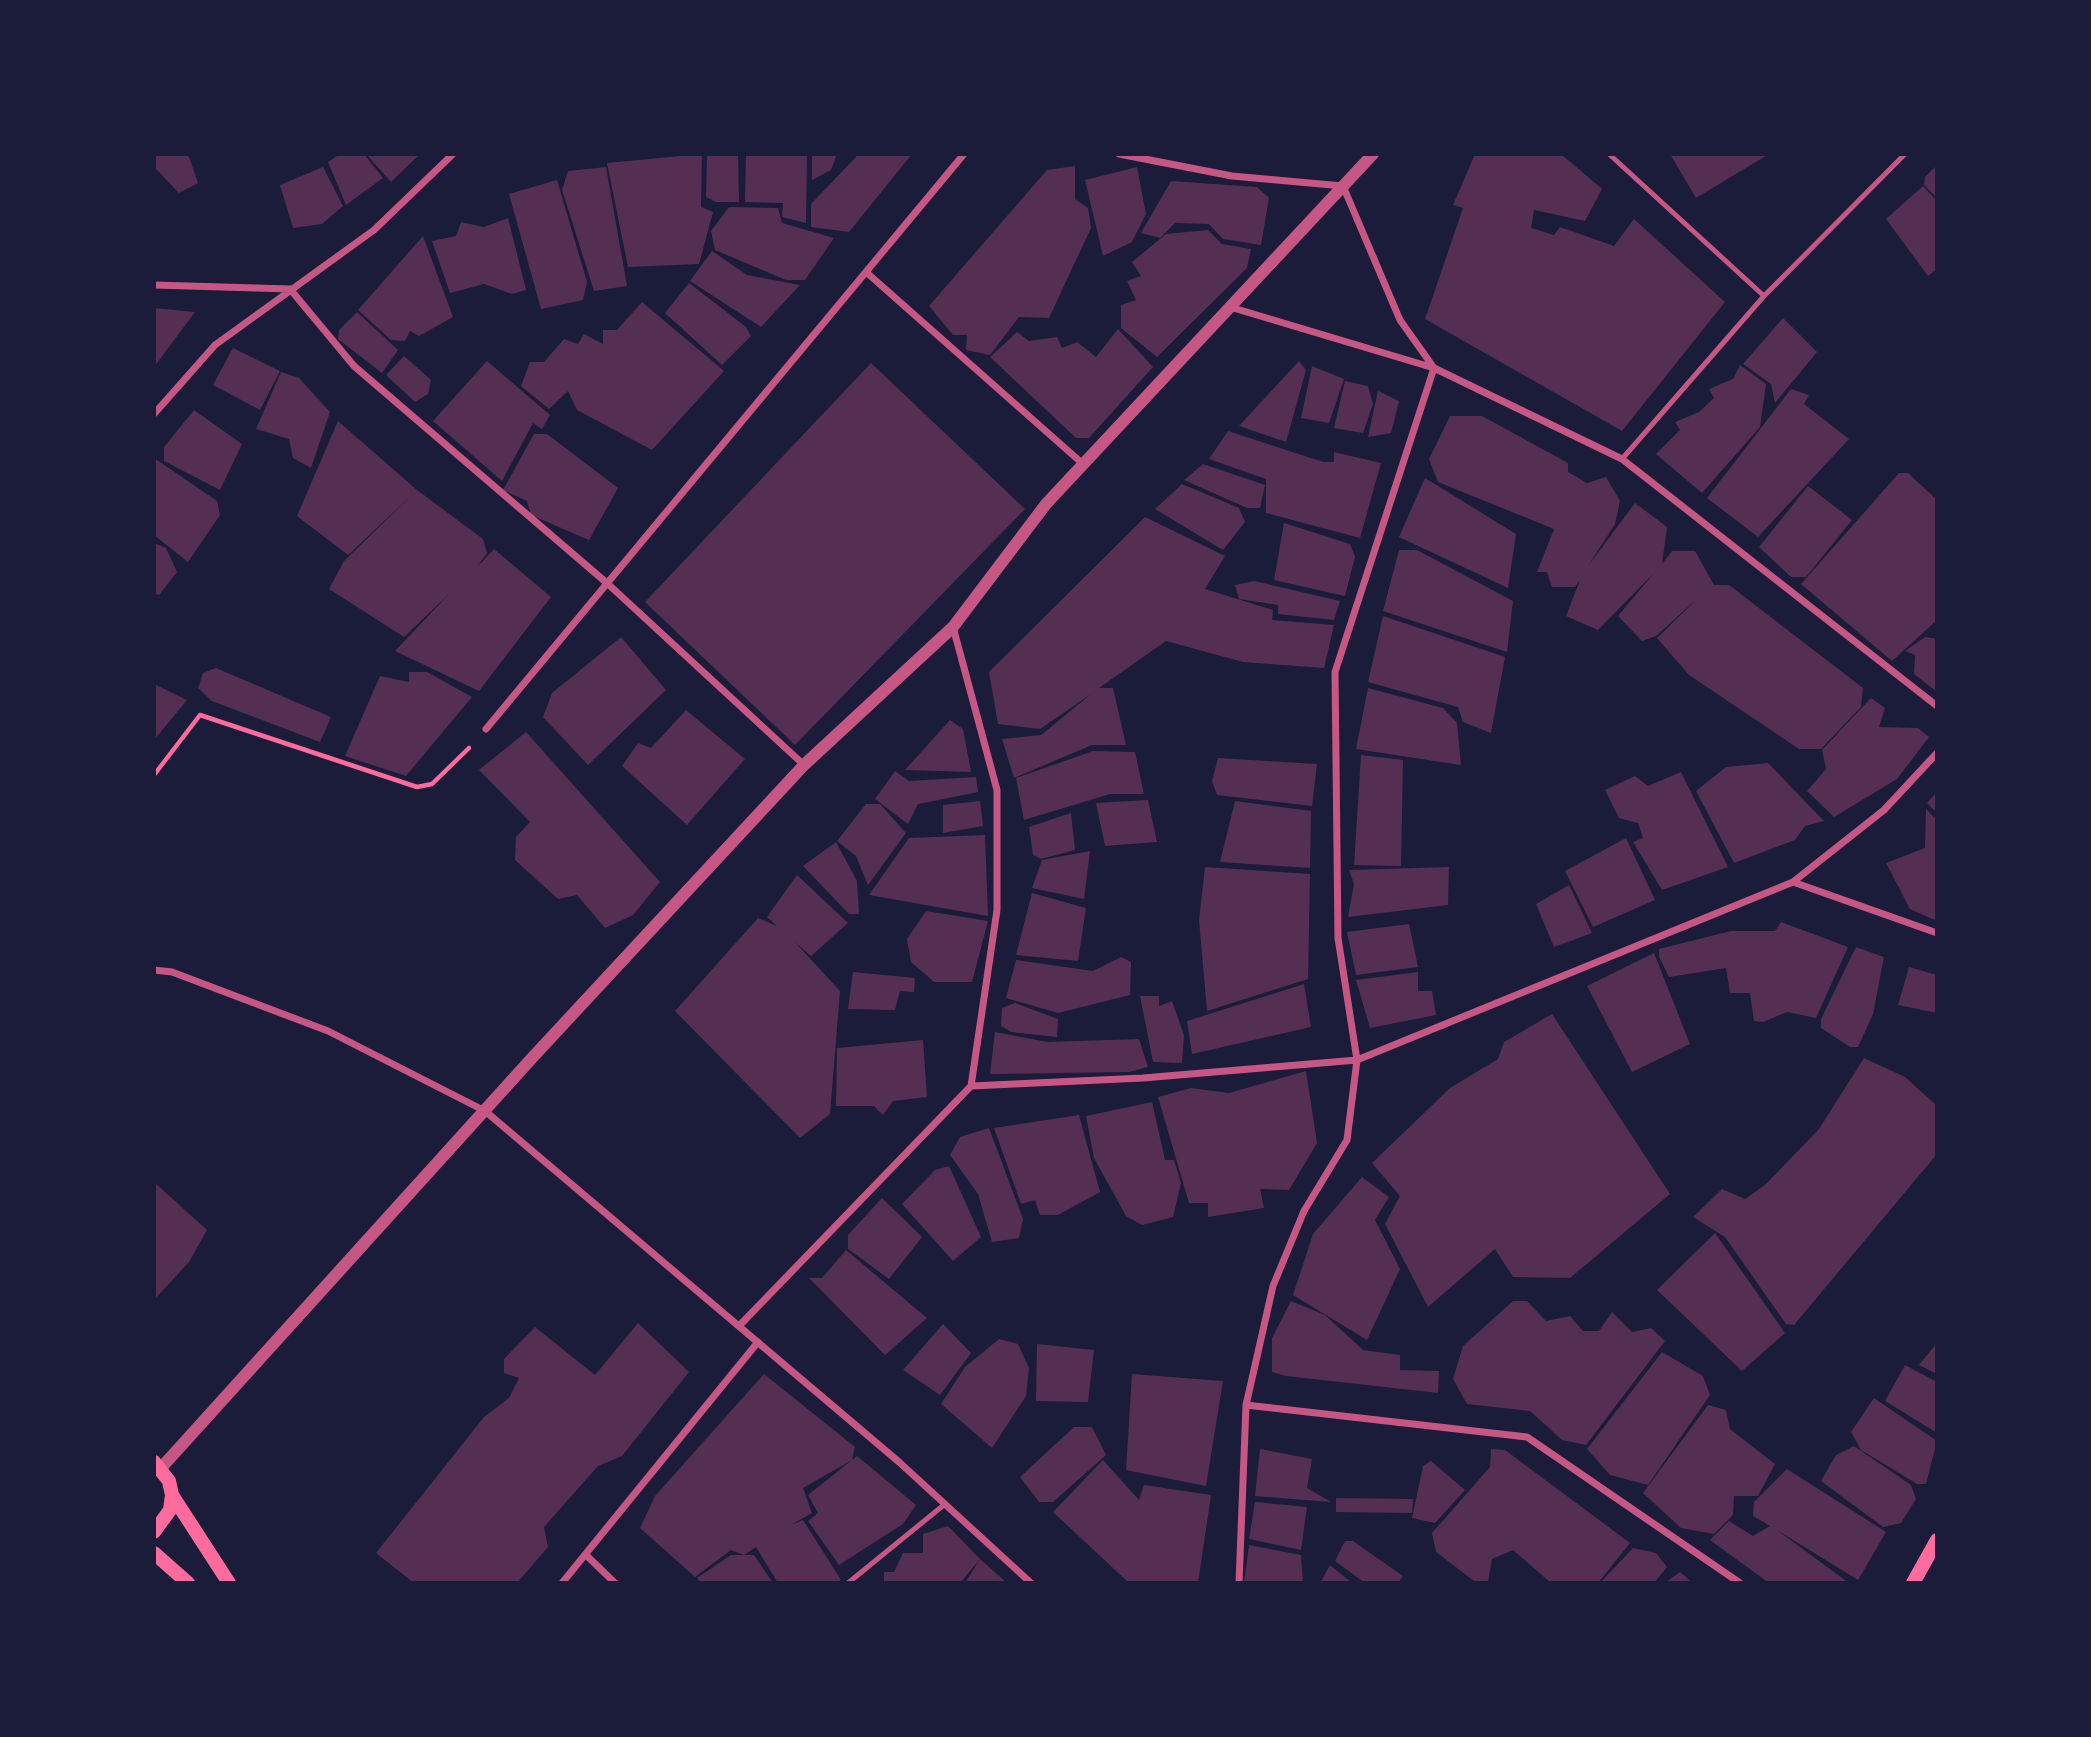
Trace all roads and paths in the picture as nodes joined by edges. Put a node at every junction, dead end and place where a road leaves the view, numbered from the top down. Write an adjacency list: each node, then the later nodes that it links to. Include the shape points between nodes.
1 (453, 154): 10 (street, via 374,230)
2 (964, 154): 8 (street)
3 (1119, 154): 7 (street, via 1232,176)
4 (1373, 154): 7 (street)
5 (1609, 154): 11 (lane)
6 (1905, 154): 11 (lane)
7 (1343, 186): 12 (street); 13 (street, via 1400,320)
8 (866, 272): 16 (street); 17 (street)
9 (154, 285): 10 (street)
10 (290, 289): 14 (street, via 215,345); 17 (street, via 354,366)
11 (1764, 296): 15 (lane)
12 (1230, 307): 13 (street); 16 (street)
13 (1434, 368): 15 (street); 27 (street, via 1335,672 1338,938)
14 (154, 414)
15 (1622, 459): 19 (street)
16 (1083, 464): 18 (street, via 1046,504)
17 (608, 584): 20 (street); 22 (street)
18 (953, 627): 22 (street); 28 (street, via 997,790 998,909)
19 (1937, 706)
20 (486, 729): 23 (path, via 432,784 417,787 200,715)
21 (1937, 753): 24 (street, via 1884,810)
22 (804, 765): 29 (street)
23 (154, 775)
24 (1793, 882): 25 (street); 27 (street)
25 (1937, 933)
26 (154, 970): 29 (street, via 172,972 328,1031)
27 (1357, 1060): 28 (street, via 1143,1078); 32 (street, via 1347,1140 1304,1211 1272,1286)
28 (971, 1086): 30 (street)
29 (485, 1111): 30 (street); 33 (street)
30 (739, 1326): 31 (street)
31 (758, 1342): 35 (street); 39 (street)
32 (1246, 1405): 46 (street); 47 (street, via 1527,1437)
33 (157, 1465): 34 (main road)
34 (172, 1495): 36 (main road, via 170,1510); 41 (main road)
35 (945, 1504): 44 (lane); 45 (street)
36 (154, 1532)
37 (1937, 1540): 48 (main road)
38 (154, 1553): 40 (main road)
39 (586, 1555): 42 (street); 43 (street)
40 (188, 1583)
41 (229, 1583)
42 (562, 1583)
43 (615, 1583)
44 (848, 1583)
45 (1031, 1583)
46 (1239, 1583)
47 (1740, 1583)
48 (1913, 1583)

